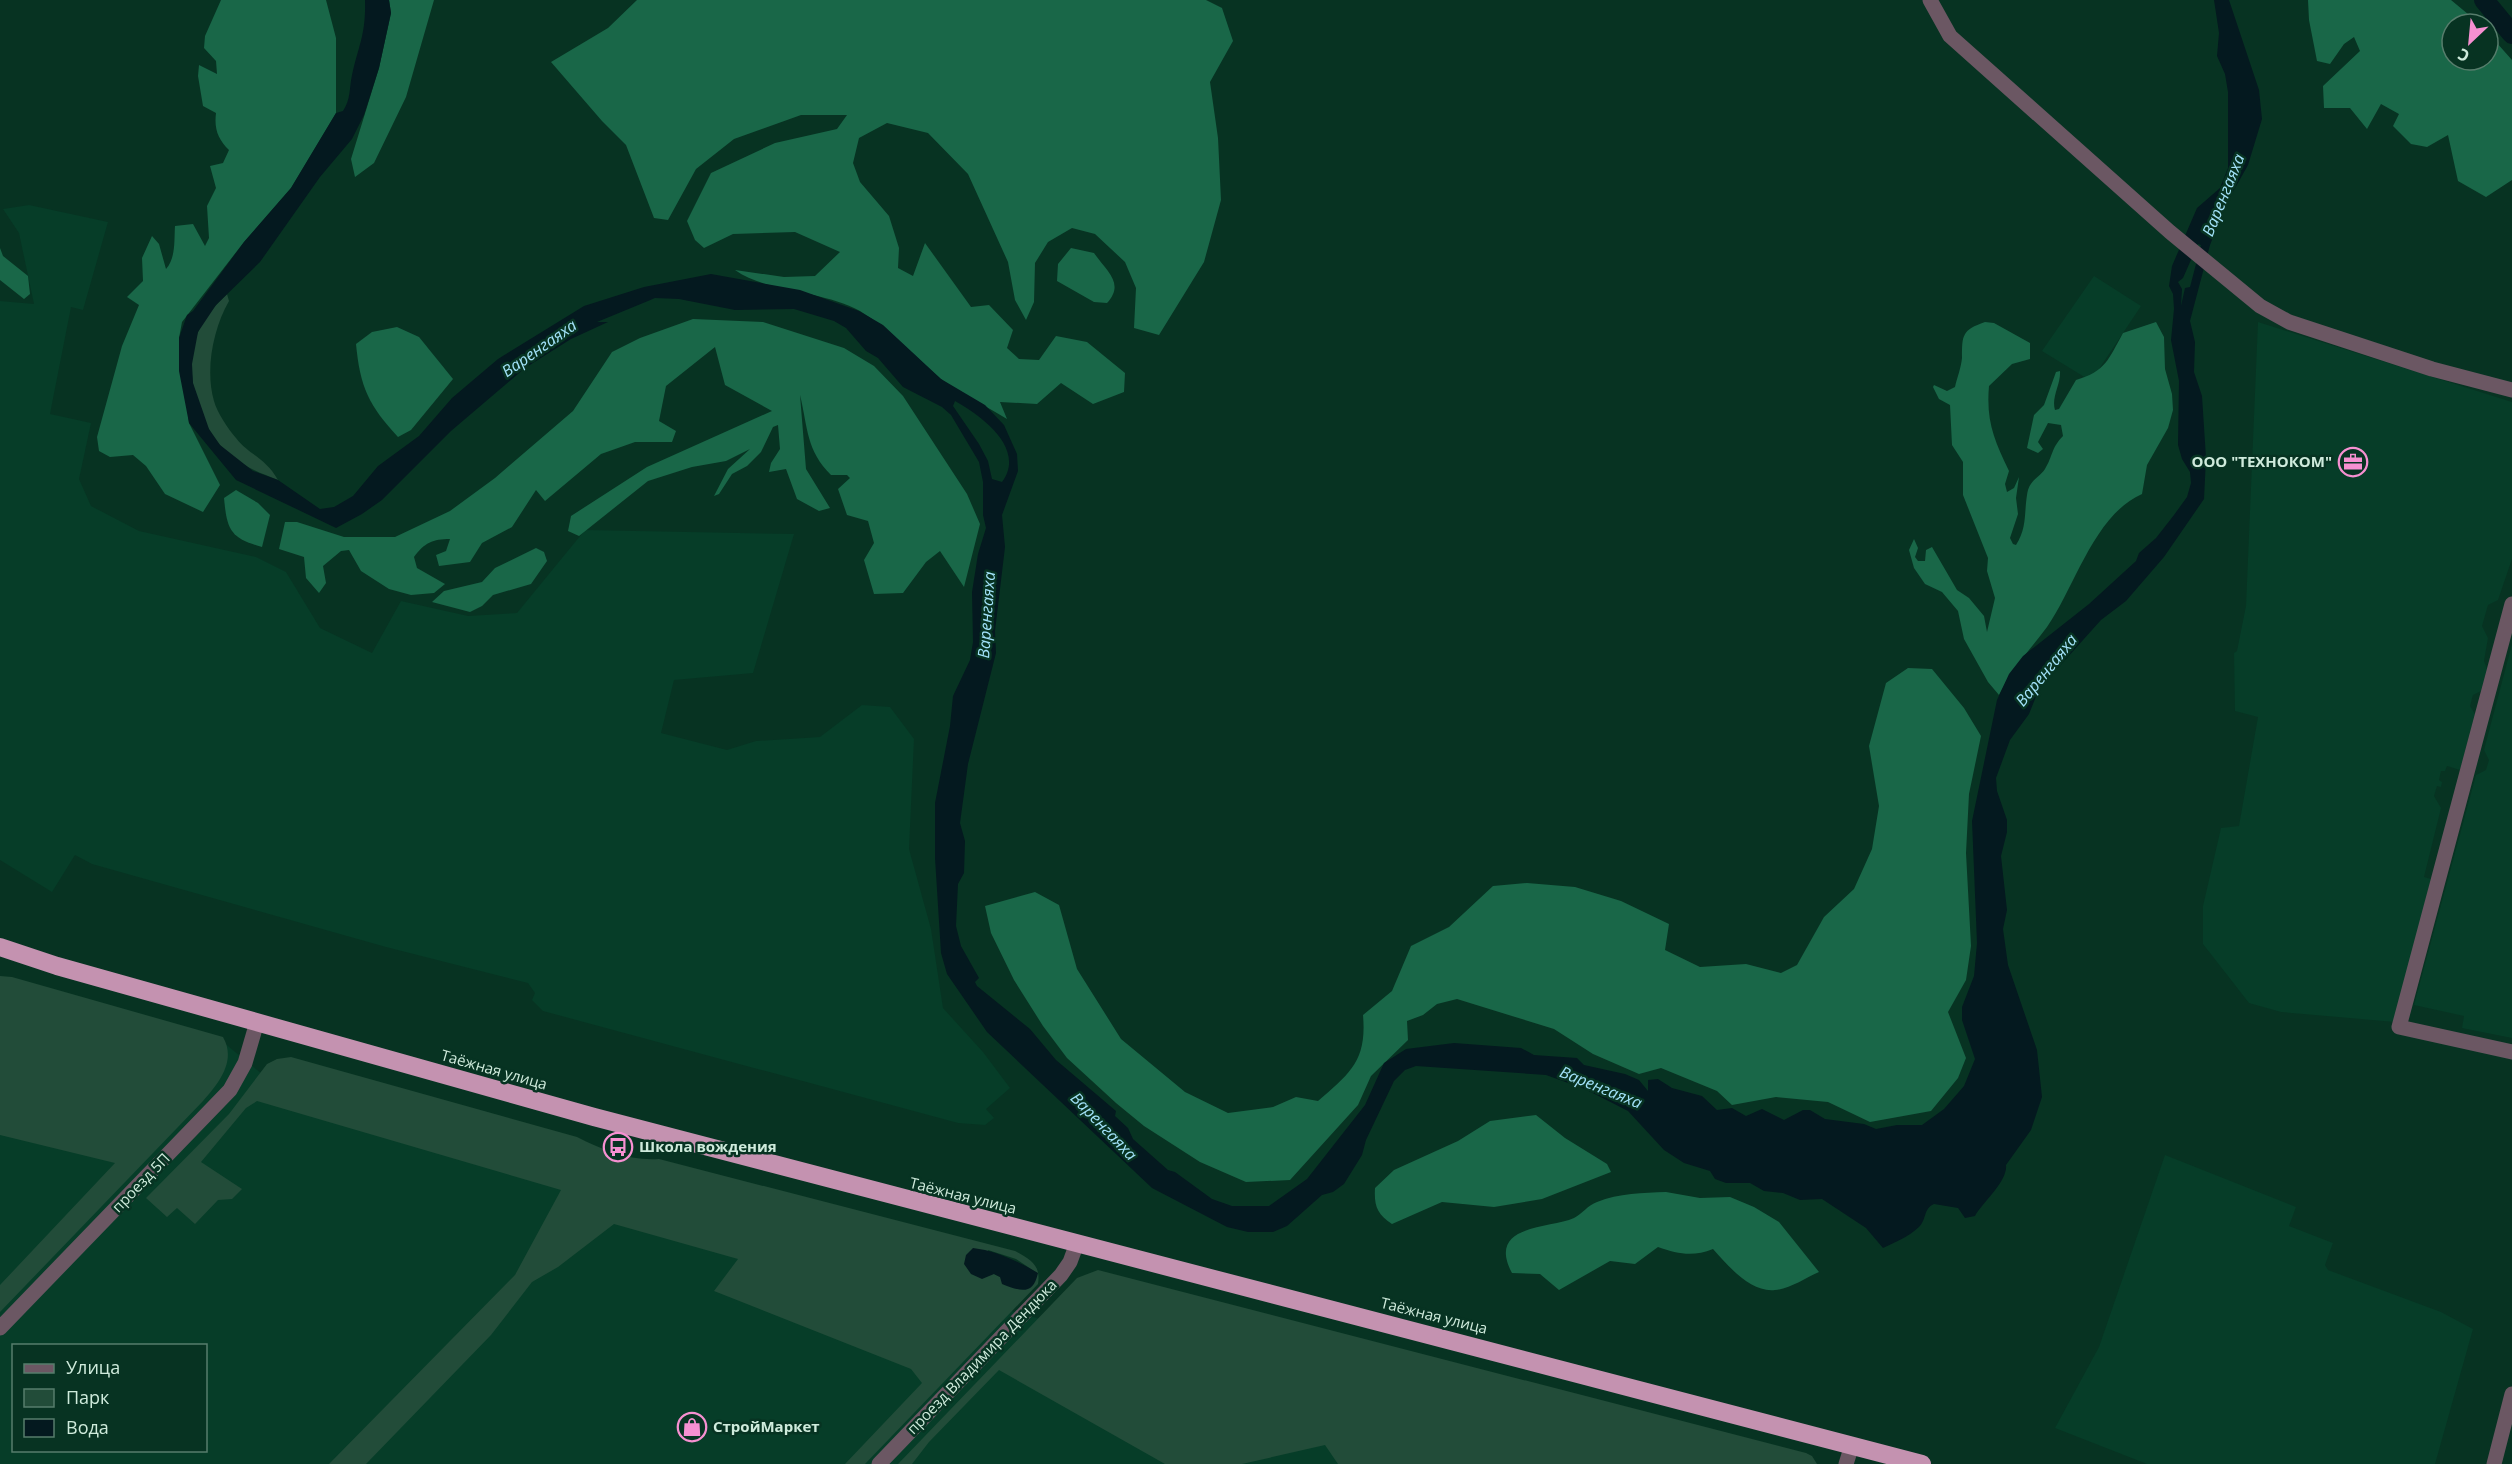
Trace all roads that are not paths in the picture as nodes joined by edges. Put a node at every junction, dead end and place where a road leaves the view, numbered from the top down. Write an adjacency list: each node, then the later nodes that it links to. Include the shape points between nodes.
1 (1930, 0): 2 (street, via 1950,36 2170,232 2260,306 2289,322 2432,369)
2 (2512, 390)
3 (2512, 604): 6 (street, via 2399,1027)
4 (0, 947): 5 (highway, Таёжная улица)
5 (257, 1022): 7 (highway, Таёжная улица, via 594,1117); 8 (street, проезд 5П, via 245,1063 230,1090)
6 (2512, 1052)
7 (1077, 1243): 10 (highway, Таёжная улица); 11 (street, проезд Владимира Дендюка, via 1061,1275)
8 (0, 1328)
9 (2512, 1394): 14 (street)
10 (1852, 1445): 12 (street); 13 (highway, Таёжная улица)
11 (879, 1464)
12 (1846, 1464)
13 (1922, 1464)
14 (2494, 1464)

